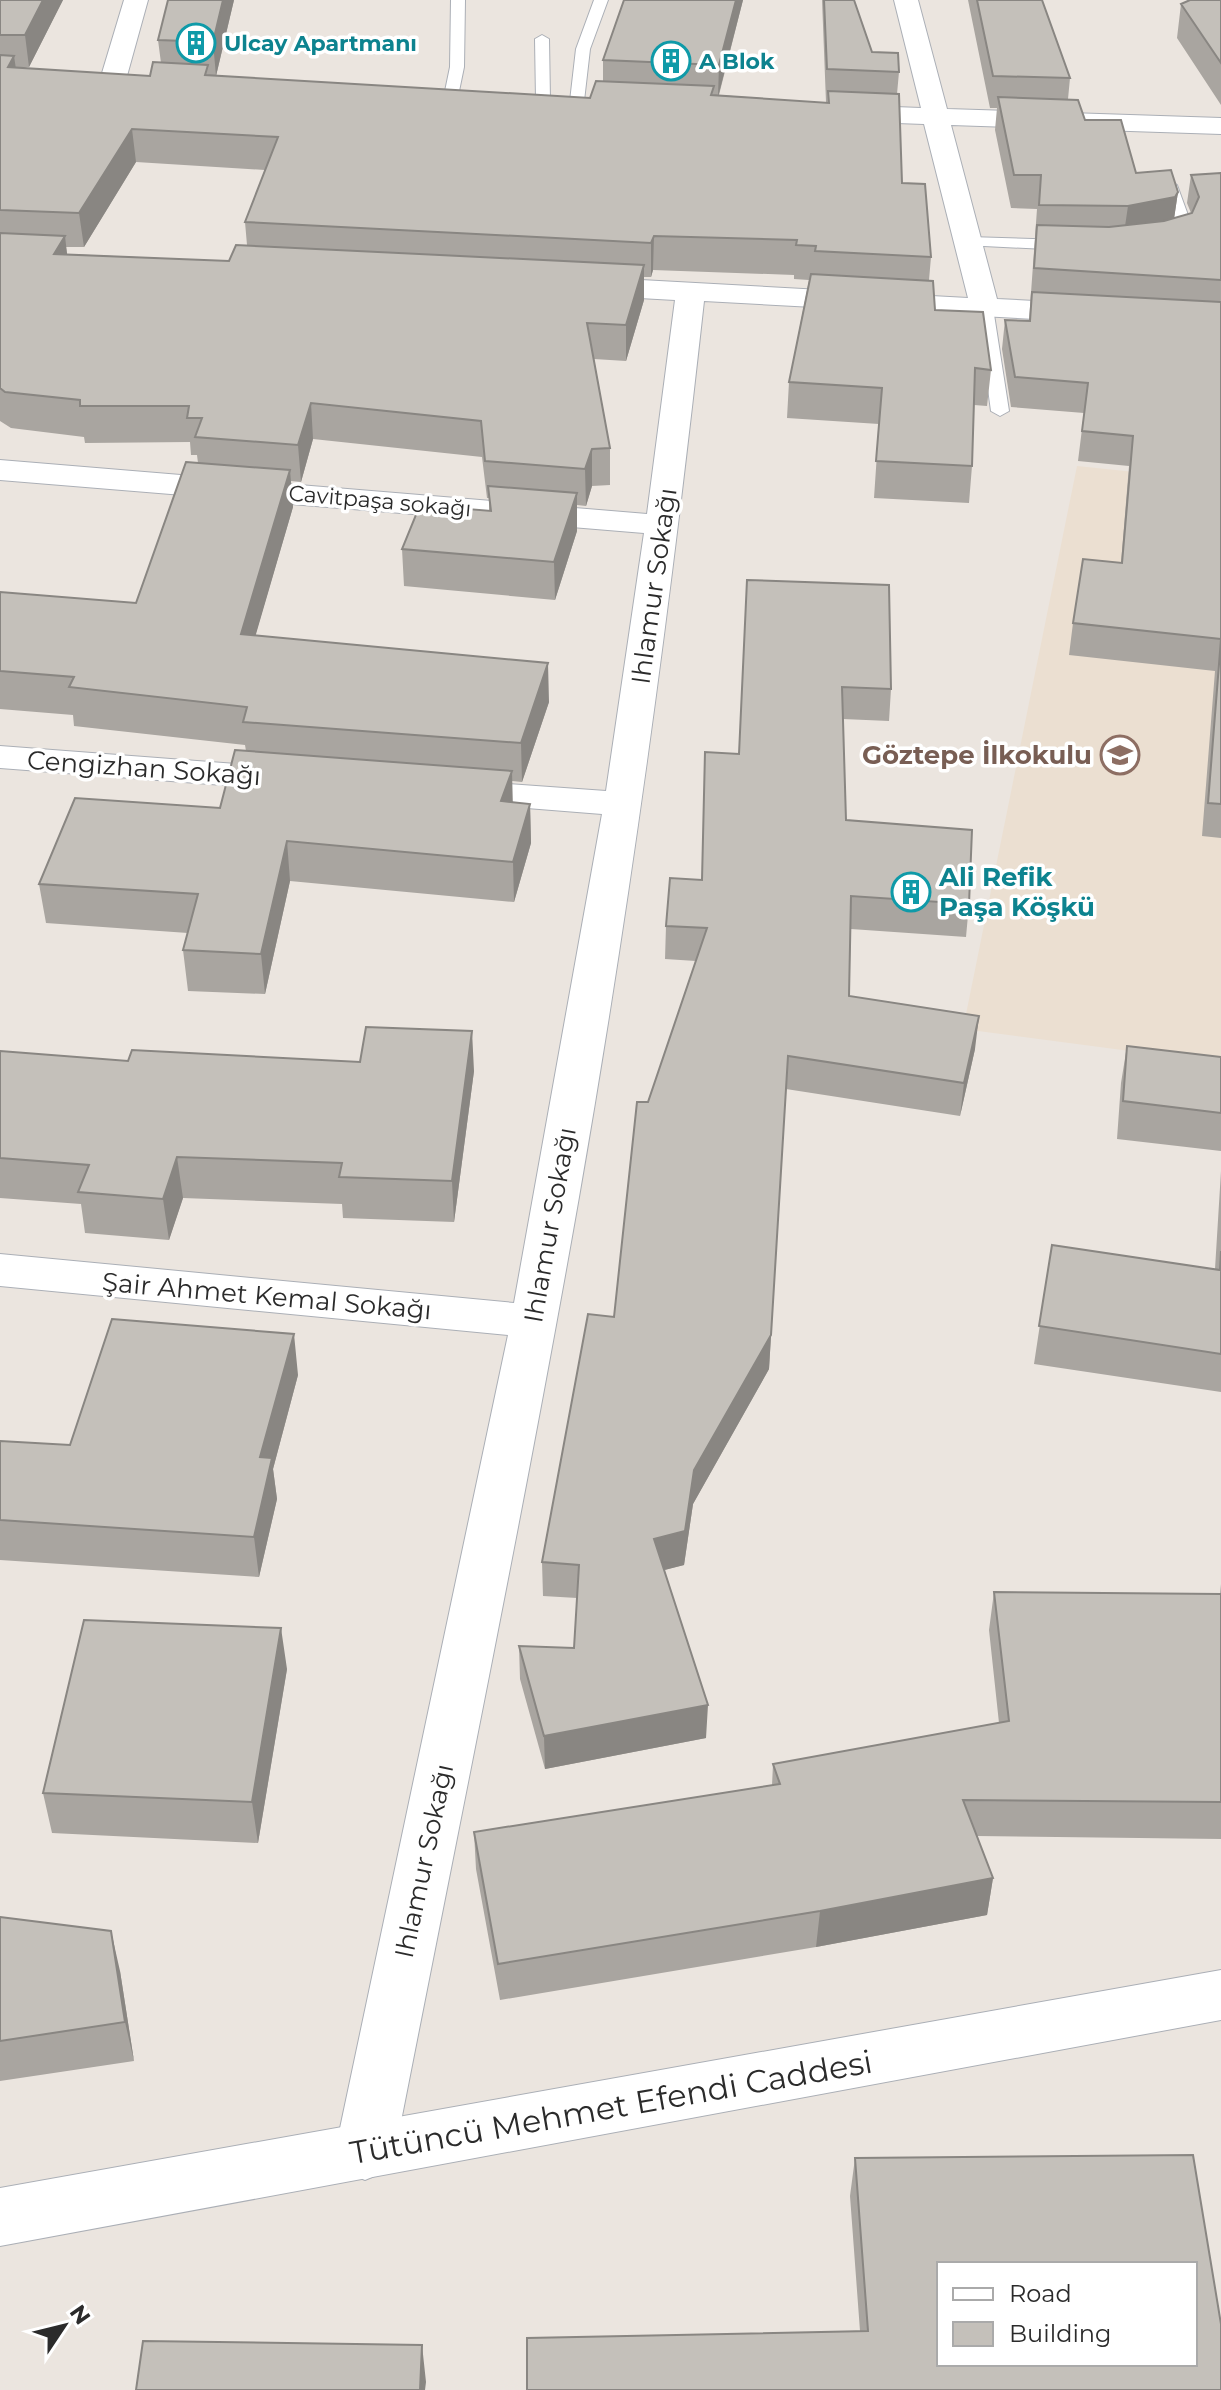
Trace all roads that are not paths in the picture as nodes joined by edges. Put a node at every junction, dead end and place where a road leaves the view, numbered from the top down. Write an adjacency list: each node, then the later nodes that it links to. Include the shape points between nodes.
1 (136, 0): 7 (street)
2 (458, 0): 10 (lane)
3 (601, 0): 14 (lane, via 584,40)
4 (906, 0): 17 (street)
5 (542, 39): 13 (lane)
6 (84, 81): 7 (street)
7 (112, 83): 8 (street)
8 (143, 84)
9 (420, 95): 10 (street)
10 (451, 96): 11 (street)
11 (481, 97)
12 (512, 99): 13 (street)
13 (543, 100): 14 (street)
14 (577, 101): 15 (street)
15 (608, 103)
16 (823, 112): 17 (street)
17 (938, 117): 18 (street); 20 (street)
18 (1221, 126)
19 (1170, 185): 22 (lane, via 1184,226 1180,237)
20 (969, 242): 21 (lane); 25 (street)
21 (1079, 245)
22 (1152, 245)
23 (565, 285): 24 (street)
24 (691, 291): 25 (street); 29 (street, Ihlamur Sokağı)
25 (985, 308): 26 (street); 27 (lane)
26 (1127, 314)
27 (1000, 411)
28 (0, 470): 29 (street, Cavitpaşa sokağı)
29 (664, 525): 33 (street, Ihlamur Sokağı)
30 (0, 757): 31 (street, Cengizhan Sokağı)
31 (327, 781)
32 (420, 789): 33 (street)
33 (623, 804): 35 (street, Ihlamur Sokağı)
34 (0, 1270): 35 (street, Şair Ahmet Kemal Sokağı)
35 (534, 1321): 37 (street, Ihlamur Sokağı)
36 (1221, 1995): 37 (street, Tütüncü Mehmet Efendi Caddesi)
37 (365, 2152): 38 (street, Tütüncü Mehmet Efendi Caddesi)
38 (0, 2217)

